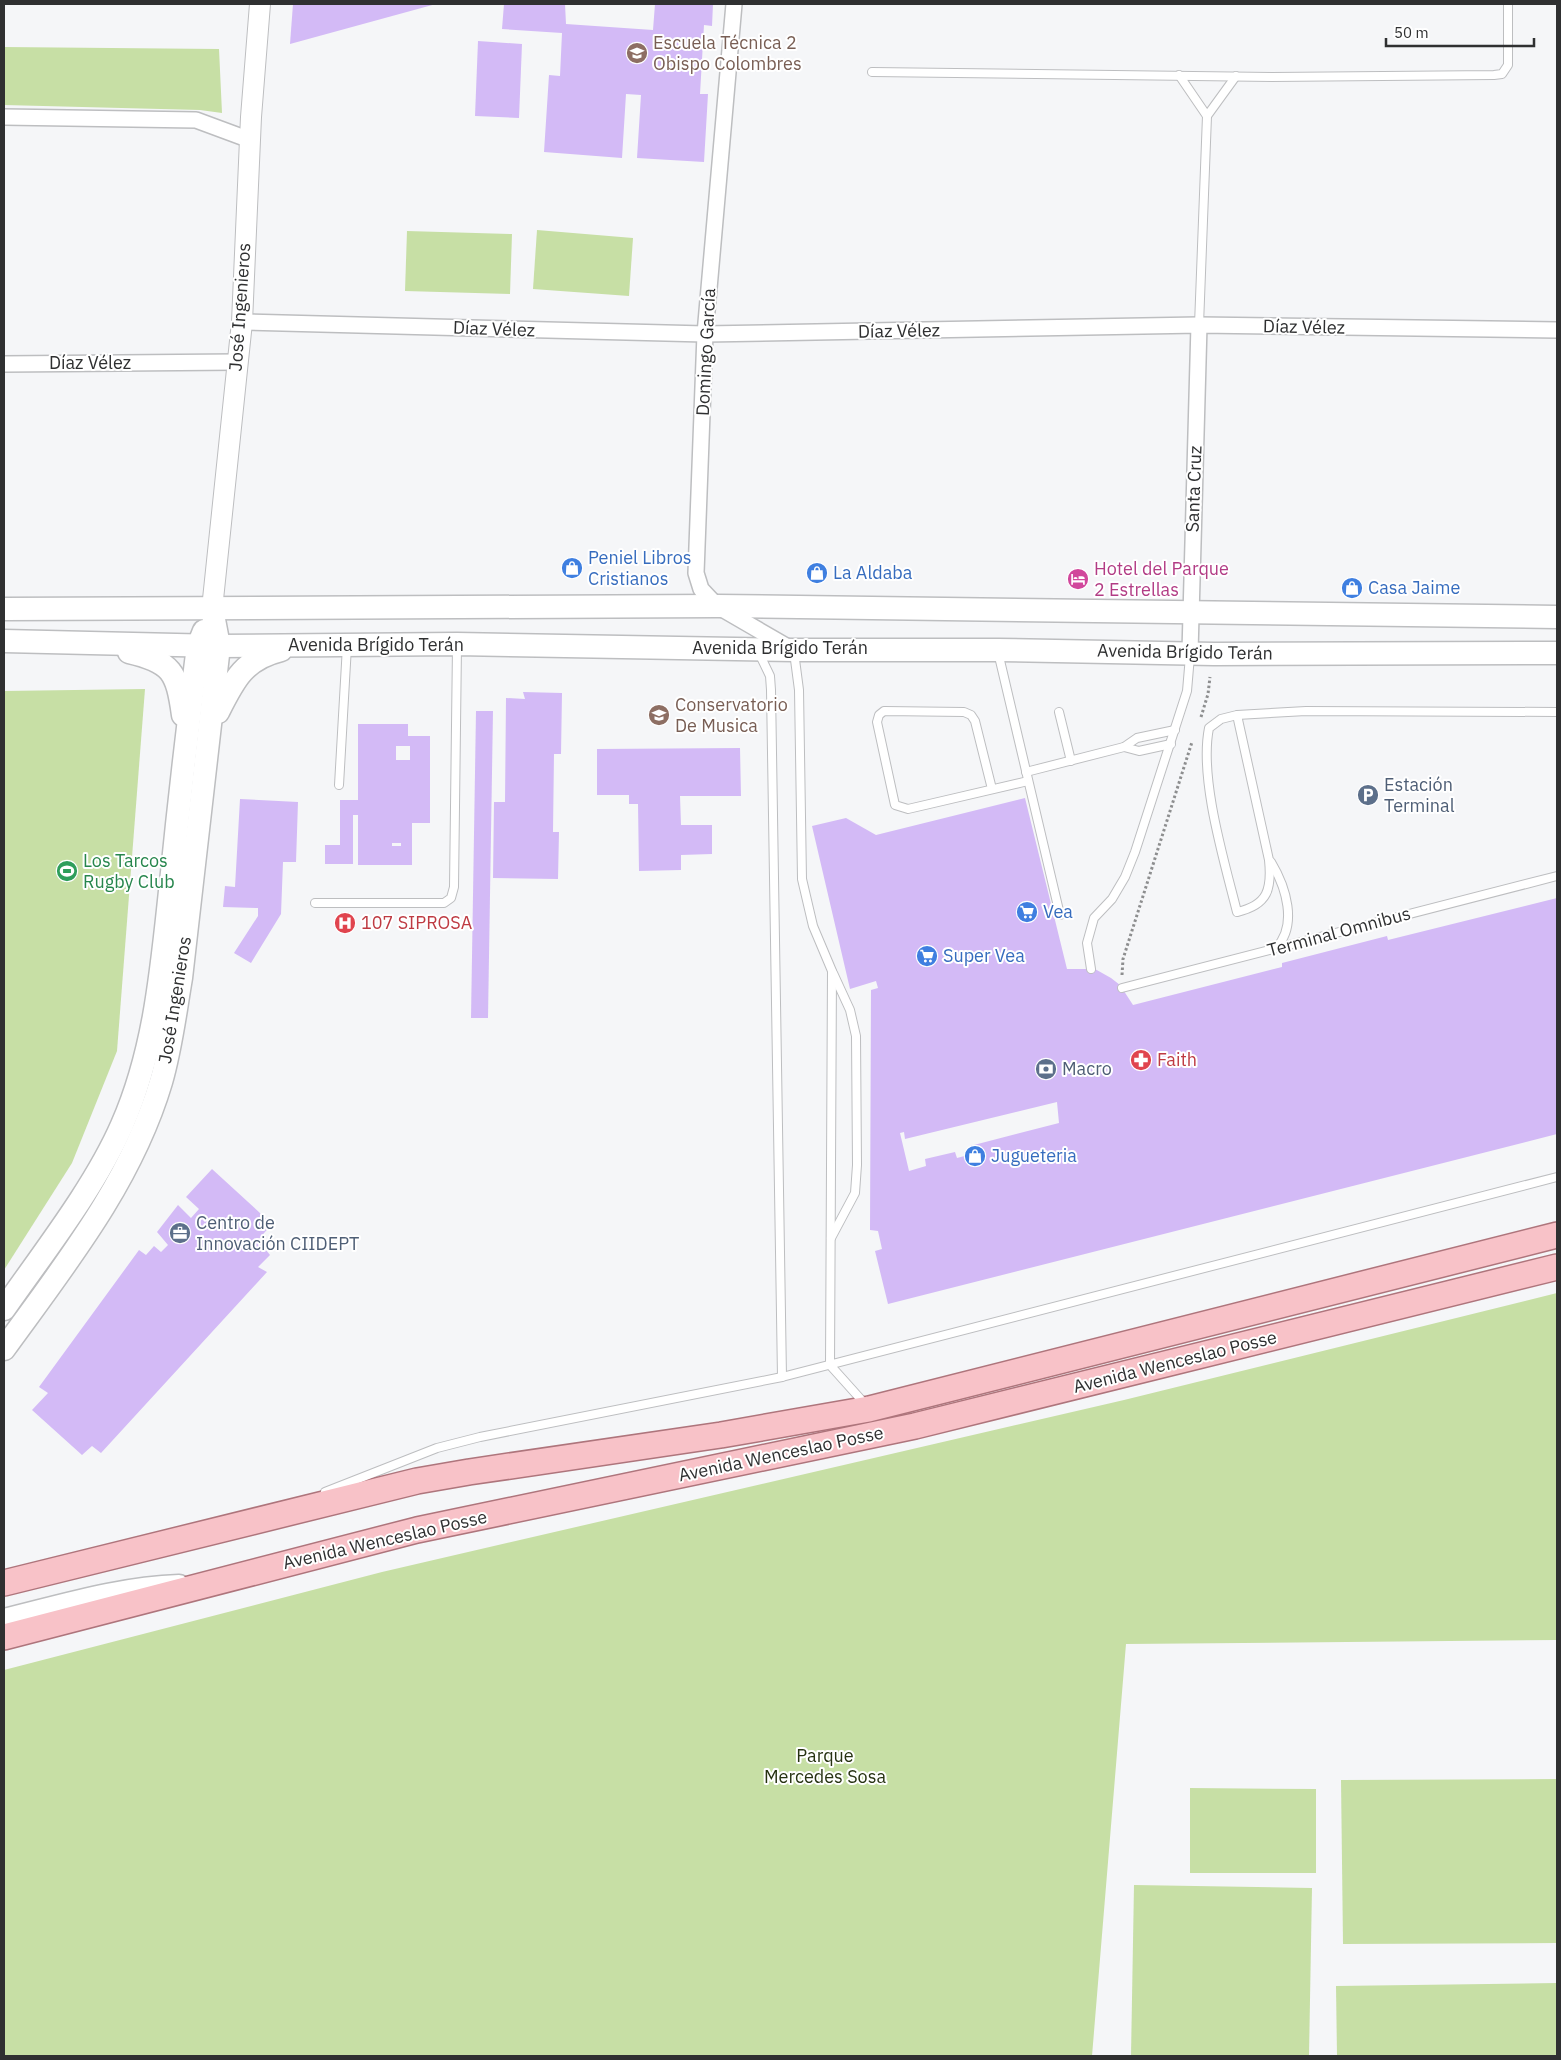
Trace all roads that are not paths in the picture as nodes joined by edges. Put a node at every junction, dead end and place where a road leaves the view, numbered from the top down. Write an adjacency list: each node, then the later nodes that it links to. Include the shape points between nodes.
1 (260, 4): 9 (street, José Ingenieros)
2 (734, 4): 13 (street, Domingo García)
3 (1508, 4): 6 (lane, via 1508,65 1502,74)
4 (872, 72): 5 (lane)
5 (1179, 75): 6 (lane); 7 (lane)
6 (1236, 76): 7 (lane)
7 (1207, 116): 11 (lane)
8 (4, 117): 9 (street, via 196,120)
9 (250, 140): 10 (street, José Ingenieros)
10 (242, 322): 13 (street, Díaz Vélez); 14 (street, José Ingenieros)
11 (1199, 325): 12 (street, Díaz Vélez); 13 (street, Díaz Vélez); 19 (street, Santa Cruz)
12 (1557, 330)
13 (705, 334): 16 (street, Domingo García, via 696,573 701,589)
14 (237, 362): 15 (street, Díaz Vélez); 18 (street, José Ingenieros)
15 (4, 364)
16 (716, 606): 18 (main road, Avenida Brígido Terán); 19 (main road, Avenida Brígido Terán); 28 (street, Domingo García)
17 (4, 608): 18 (main road, Avenida Brígido Terán)
18 (212, 609): 26 (main road, José Ingenieros)
19 (1190, 612): 20 (main road, Avenida Brígido Terán); 30 (street, Santa Cruz)
20 (1557, 617)
21 (4, 642): 22 (main road, Avenida Brígido Terán)
22 (89, 642): 26 (main road, Avenida Brígido Terán); 37 (main road, via 153,658 169,669 179,687)
23 (348, 644): 24 (main road, Avenida Brígido Terán); 25 (main road, Avenida Brígido Terán); 43 (lane)
24 (457, 644): 27 (main road, Avenida Brígido Terán); 47 (lane, via 454,887 451,898 444,903)
25 (306, 645): 26 (main road, Avenida Brígido Terán); 35 (main road, via 273,652 240,671)
26 (209, 646): 35 (main road, José Ingenieros); 37 (main road, José Ingenieros)
27 (757, 649): 28 (main road, Avenida Brígido Terán); 60 (lane, via 765,663 772,690)
28 (794, 650): 29 (main road, Avenida Brígido Terán); 51 (lane, via 799,690 802,879 813,926)
29 (998, 650): 30 (main road, Avenida Brígido Terán); 41 (lane)
30 (1190, 652): 31 (main road, Avenida Brígido Terán); 36 (lane, via 1187,691)
31 (1557, 652)
32 (1059, 712): 40 (lane)
33 (1557, 712): 34 (lane, via 1314,711)
34 (1237, 715): 45 (lane); 45 (lane, via 1221,719 1208,728 1205,748 1207,772 1237,912 1250,909 1264,900 1271,880)
35 (210, 726): 58 (main road, José Ingenieros, via 181,978 161,1082 123,1173 81,1241)
36 (1175, 730): 38 (lane); 39 (lane, via 1137,738)
37 (186, 739): 57 (main road, José Ingenieros, via 160,981 141,1075 122,1125 104,1160)
38 (1171, 744): 39 (lane, via 1139,751); 50 (lane, via 1125,876 1112,898 1094,918 1087,943)
39 (1124, 747): 40 (lane)
40 (1071, 760): 41 (lane)
41 (1026, 772): 42 (lane)
42 (1028, 781): 44 (lane); 48 (lane)
43 (339, 785)
44 (992, 789): 44 (lane, via 908,809 895,805 877,722 879,715 884,711 964,712 971,715 976,721)
45 (1270, 860): 49 (lane, via 1281,882 1289,918 1283,940)
46 (1557, 876): 49 (lane, Terminal Omnibus)
47 (315, 903)
48 (1060, 915)
49 (1274, 949): 52 (lane, Terminal Omnibus)
50 (1091, 969)
51 (832, 971): 55 (lane); 55 (lane, via 850,1010 856,1036 857,1165 855,1193)
52 (1122, 988)
53 (1557, 1177): 59 (lane)
54 (1557, 1235): 61 (main road)
55 (830, 1240): 59 (lane)
56 (1557, 1267): 68 (main road, Avenida Wenceslao Posse, via 914,1426 417,1530)
57 (4, 1308)
58 (4, 1349)
59 (830, 1365): 60 (lane); 61 (lane)
60 (782, 1377): 62 (lane, via 480,1437 438,1448)
61 (869, 1409): 64 (main road, via 418,1481)
62 (321, 1494)
63 (311, 1498): 64 (lane)
64 (256, 1520): 65 (main road)
65 (48, 1571): 66 (main road); 67 (main road)
66 (4, 1577)
67 (4, 1583)
68 (200, 1585): 69 (main road, via 147,1587); 70 (main road, Avenida Wenceslao Posse)
69 (4, 1620)
70 (4, 1637)

